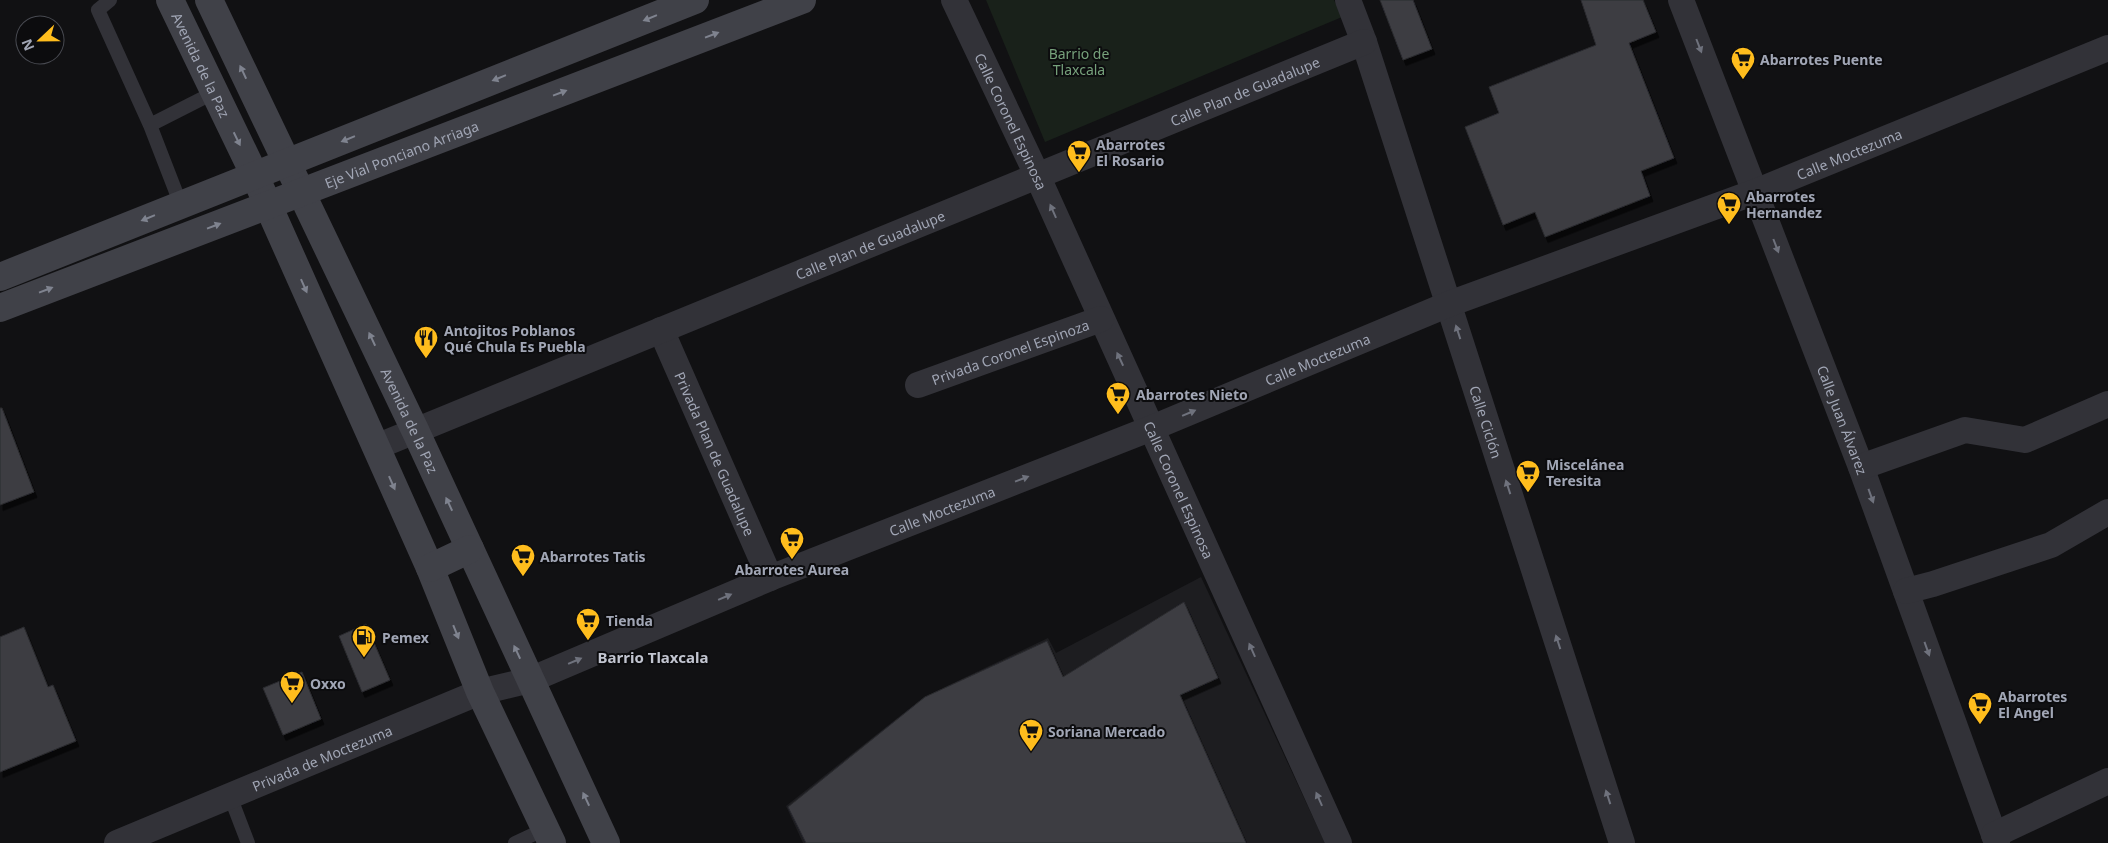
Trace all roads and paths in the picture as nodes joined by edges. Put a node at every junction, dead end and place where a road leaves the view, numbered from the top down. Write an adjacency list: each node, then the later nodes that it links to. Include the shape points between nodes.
1 (110, 0): 12 (lane, via 98,10)
2 (170, 0): 11 (street, Avenida de la Paz)
3 (209, 0): 13 (street, Avenida de la Paz, one-way to 3)
4 (695, 0): 13 (street, one-way to 13)
5 (802, 0): 16 (street, Eje Vial Ponciano Arriaga, one-way to 5)
6 (954, 0): 14 (street, Calle Coronel Espinosa)
7 (1348, 0): 9 (street, Calle Ciclón)
8 (1681, 0): 17 (street, Calle Juan Álvarez, one-way to 17)
9 (1364, 42): 14 (street, Calle Plan de Guadalupe); 21 (street, Calle Ciclón)
10 (2108, 48): 17 (street, Calle Moctezuma)
11 (214, 92): 12 (lane); 15 (street, Avenida de la Paz, one-way to 15)
12 (150, 125): 18 (lane)
13 (287, 163): 15 (street); 16 (street, Avenida de la Paz)
14 (1038, 175): 23 (street, Calle Coronel Espinosa, one-way to 14); 24 (street, Calle Plan de Guadalupe)
15 (255, 176): 18 (street); 19 (street, Avenida de la Paz)
16 (302, 192): 19 (street, Eje Vial Ponciano Arriaga); 28 (street, Avenida de la Paz, one-way to 16)
17 (1755, 192): 21 (street, Calle Moctezuma); 30 (street, Calle Juan Álvarez, one-way to 30)
18 (181, 205): 20 (street, one-way to 20)
19 (268, 205): 22 (street, Eje Vial Ponciano Arriaga, one-way to 19); 29 (street, Avenida de la Paz, one-way to 29)
20 (0, 277)
21 (1449, 304): 27 (street, Calle Moctezuma, one-way to 21); 47 (street, Calle Ciclón, one-way to 21)
22 (0, 308)
23 (1102, 319): 25 (street, Privada Coronel Espinoza); 27 (street, Calle Coronel Espinosa, one-way to 23)
24 (661, 330): 28 (street, Calle Plan de Guadalupe); 34 (street, Privada Plan de Guadalupe)
25 (918, 385)
26 (2108, 404): 30 (street, via 2025,440 1965,430)
27 (1152, 428): 34 (street, Calle Moctezuma, one-way to 27); 46 (street, Calle Coronel Espinosa, one-way to 27)
28 (415, 430): 29 (street, Calle Plan de Guadalupe); 32 (street, Avenida de la Paz, one-way to 28)
29 (376, 447): 33 (street, Avenida de la Paz, one-way to 33)
30 (1861, 467): 35 (street, Calle Juan Álvarez, one-way to 35)
31 (2108, 512): 35 (street, via 2050,545)
32 (470, 549): 33 (street); 36 (street, Avenida de la Paz, one-way to 32)
33 (430, 568): 37 (street, Avenida de la Paz, one-way to 37)
34 (770, 578): 36 (street, Calle Moctezuma, one-way to 34)
35 (1906, 591): 41 (street, Calle Juan Álvarez, one-way to 41)
36 (530, 680): 37 (street, Privada de Moctezuma); 45 (street, Avenida de la Paz, one-way to 36)
37 (480, 692): 39 (street, Privada de Moctezuma); 40 (street, Avenida de la Paz)
38 (2108, 781): 41 (street)
39 (230, 796): 42 (street, Privada de Moctezuma); 43 (lane)
40 (549, 836): 44 (lane)
41 (1995, 839)
42 (117, 843)
43 (248, 843)
44 (515, 843)
45 (606, 843)
46 (1339, 843)
47 (1622, 843)

